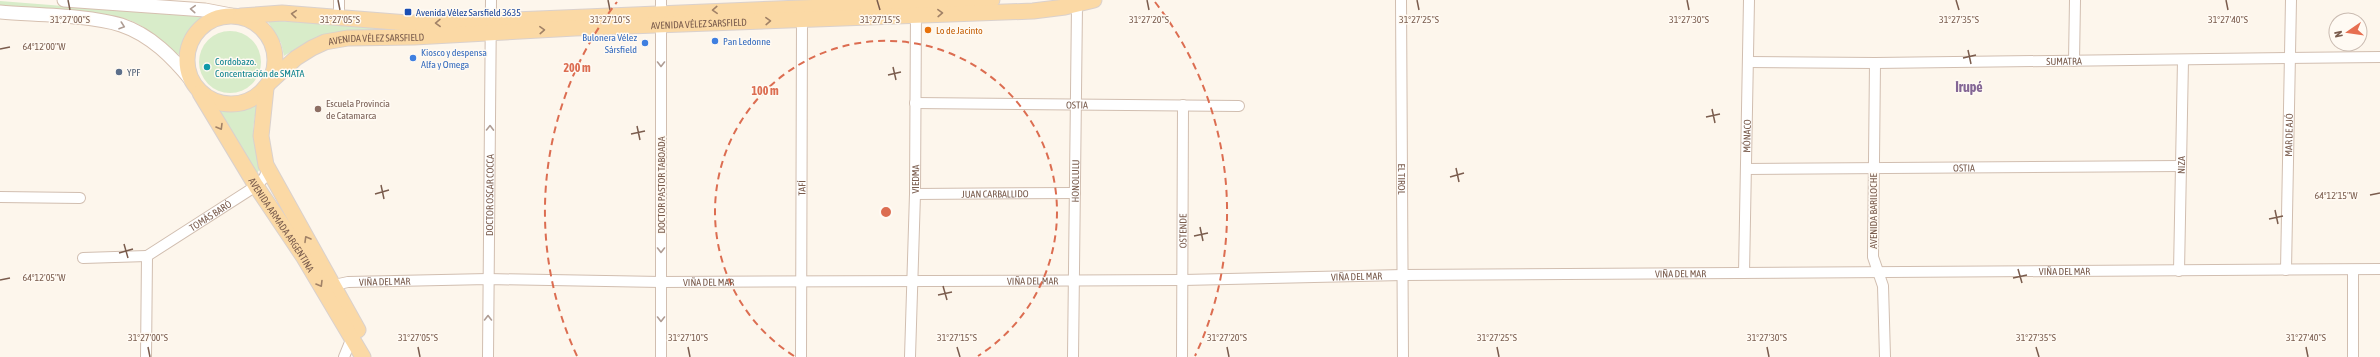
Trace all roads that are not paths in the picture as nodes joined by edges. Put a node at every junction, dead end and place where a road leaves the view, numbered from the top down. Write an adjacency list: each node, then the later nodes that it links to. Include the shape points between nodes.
1 (64, 0): 10 (main road, AVENIDA VÉLEZ SARSFIELD)
2 (339, 0): 16 (street)
3 (492, 0): 18 (street, DOCTOR OSCAR COCCA)
4 (992, 0): 12 (main road, AVENIDA VÉLEZ SARSFIELD)
5 (1094, 0): 11 (main road, AVENIDA VÉLEZ SARSFIELD)
6 (1401, 0): 48 (street, EL TIROL)
7 (1750, 0): 23 (street, MÓNACO)
8 (2075, 0): 22 (street)
9 (2291, 0): 19 (street, MAR DE AJÓ)
10 (144, 3): 15 (main road, AVENIDA VÉLEZ SARSFIELD, one-way to 10)
11 (1077, 4): 12 (main road, AVENIDA VÉLEZ SARSFIELD, one-way to 11, via 1034,11); 28 (street, HONOLULU)
12 (917, 5): 14 (main road, AVENIDA VÉLEZ SARSFIELD, one-way to 14); 17 (main road, AVENIDA VÉLEZ SARSFIELD); 27 (street, VIEDMA)
13 (0, 12): 26 (main road, one-way to 26, via 122,25 164,50)
14 (661, 13): 17 (main road, AVENIDA VÉLEZ SARSFIELD, one-way to 17); 18 (main road, AVENIDA VÉLEZ SARSFIELD); 52 (street, DOCTOR PASTOR TABOADA, one-way to 52)
15 (236, 16): 16 (main road, AVENIDA VÉLEZ SARSFIELD, one-way to 15, via 282,13); 25 (main road, via 264,31 273,47 275,65); 26 (main road, via 214,19 205,24 191,40 186,60)
16 (339, 18): 18 (main road, AVENIDA VÉLEZ SARSFIELD, one-way to 16)
17 (802, 19): 53 (street, TAFÍ)
18 (492, 27): 25 (main road, AVENIDA VÉLEZ SARSFIELD, via 334,40 303,53); 50 (street, DOCTOR OSCAR COCCA, one-way to 18)
19 (2289, 58): 20 (street, SUMATRA); 21 (street, SUMATRA); 44 (street, MAR DE AJÓ)
20 (2380, 58)
21 (2182, 60): 22 (street, SUMATRA); 31 (street, NIZA)
22 (2074, 61): 24 (street, SUMATRA)
23 (1748, 62): 24 (street, SUMATRA); 34 (street, MÓNACO)
24 (1874, 63): 32 (street, AVENIDA BARILOCHE)
25 (268, 85): 26 (main road, via 256,97 236,105 215,102); 33 (main road, AVENIDA ARMADA ARGENTINA, via 261,136 262,154)
26 (196, 87): 35 (main road, AVENIDA ARMADA ARGENTINA, one-way to 35)
27 (915, 103): 28 (street, OSTIA); 37 (street, VIEDMA)
28 (1076, 104): 29 (street, OSTIA); 36 (street, HONOLULU)
29 (1183, 105): 30 (street, OSTIA); 51 (street, OSTENDE)
30 (1239, 106)
31 (2181, 166): 32 (street, OSTIA); 43 (street, NIZA)
32 (1873, 168): 34 (street, OSTIA); 47 (street, AVENIDA BARILOCHE, via 1873,257)
33 (268, 169): 35 (street, TOMÁS BARÓ); 55 (main road, AVENIDA ARMADA ARGENTINA, one-way to 33)
34 (1746, 169): 46 (street, MÓNACO)
35 (256, 186): 40 (street, TOMÁS BARÓ); 56 (main road, AVENIDA ARMADA ARGENTINA, one-way to 56)
36 (1075, 193): 37 (street, JUAN CARBALLIDO); 49 (street, HONOLULU)
37 (915, 194): 54 (street, VIEDMA)
38 (0, 197): 39 (street)
39 (80, 198)
40 (147, 256): 41 (street); 57 (street)
41 (83, 258)
42 (2380, 269): 45 (street, VIÑA DEL MAR)
43 (2179, 270): 44 (street, VIÑA DEL MAR); 47 (street, VIÑA DEL MAR)
44 (2286, 270): 45 (street, VIÑA DEL MAR)
45 (2353, 270): 69 (street)
46 (1744, 272): 47 (street, VIÑA DEL MAR); 48 (street, VIÑA DEL MAR)
47 (1877, 272): 68 (street, AVENIDA BARILOCHE, via 1884,286)
48 (1403, 275): 51 (street, VIÑA DEL MAR); 67 (street, EL TIROL)
49 (1074, 279): 51 (street, VIÑA DEL MAR); 54 (street, VIÑA DEL MAR); 65 (street, HONOLULU)
50 (488, 280): 52 (street, VIÑA DEL MAR); 55 (street, VIÑA DEL MAR, via 348,282); 61 (street, DOCTOR OSCAR COCCA, one-way to 50)
51 (1183, 280): 66 (street, OSTENDE)
52 (661, 282): 53 (street, VIÑA DEL MAR); 62 (street, DOCTOR PASTOR TABOADA, one-way to 62)
53 (801, 282): 54 (street, VIÑA DEL MAR); 63 (street, TAFÍ)
54 (912, 282): 64 (street, VIEDMA)
55 (334, 285): 56 (main road, AVENIDA ARMADA ARGENTINA)
56 (355, 334): 58 (street); 59 (main road, AVENIDA ARMADA ARGENTINA); 60 (main road, AVENIDA ARMADA ARGENTINA)
57 (146, 357)
58 (344, 357)
59 (363, 357)
60 (372, 357)
61 (488, 357)
62 (661, 357)
63 (801, 357)
64 (910, 357)
65 (1073, 357)
66 (1182, 357)
67 (1403, 357)
68 (1885, 357)
69 (2353, 357)

